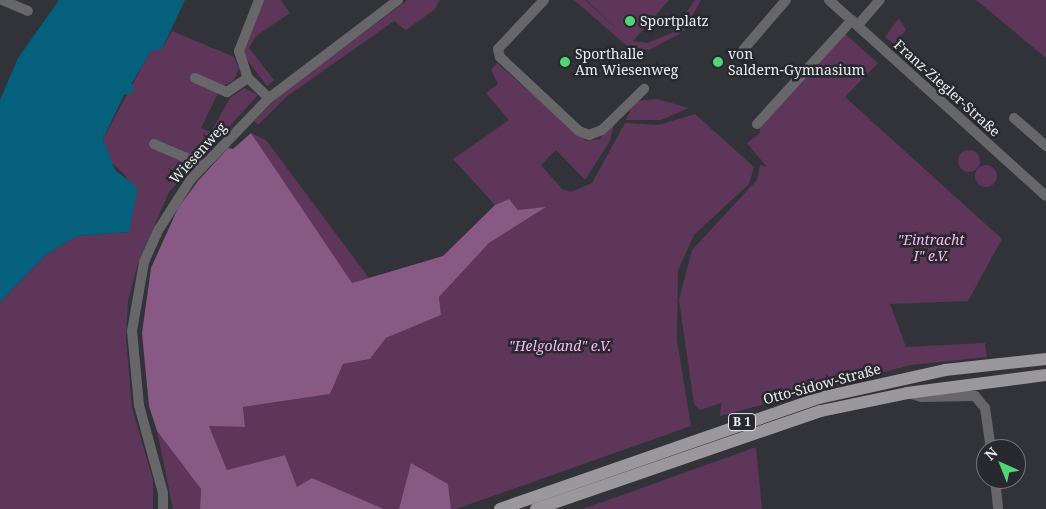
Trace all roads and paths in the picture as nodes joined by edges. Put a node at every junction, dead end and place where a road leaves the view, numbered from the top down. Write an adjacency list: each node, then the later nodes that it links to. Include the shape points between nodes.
1 (2, 0): 8 (street)
2 (260, 0): 12 (street, via 239,51)
3 (398, 0): 14 (street, Wiesenweg)
4 (544, 0): 13 (street, via 498,49 500,57 579,132 589,135 602,130)
5 (786, 0): 10 (street)
6 (829, 0): 9 (street, Franz-Ziegler-Straße)
7 (880, 0): 9 (street)
8 (28, 11)
9 (855, 23): 16 (street); 20 (street, Franz-Ziegler-Straße)
10 (743, 50)
11 (195, 78): 12 (street, via 227,92)
12 (248, 78): 14 (street)
13 (644, 89)
14 (269, 98): 19 (street, Wiesenweg)
15 (1014, 118): 18 (street)
16 (757, 124)
17 (154, 144): 19 (street)
18 (1046, 146)
19 (203, 165): 26 (street, Wiesenweg, via 174,201 159,229 135,298 134,367)
20 (1046, 196)
21 (1046, 359): 27 (main road, Otto-Sidow-Straße / B 1, via 945,370 819,398)
22 (1046, 375): 23 (main road, Otto-Sidow-Straße / B 1)
23 (907, 393): 24 (street, via 921,398 975,396 983,402); 28 (main road, Otto-Sidow-Straße / B 1, via 821,411 736,436)
24 (989, 439)
25 (996, 489): 29 (street)
26 (162, 509)
27 (500, 509)
28 (536, 509)
29 (998, 509)

